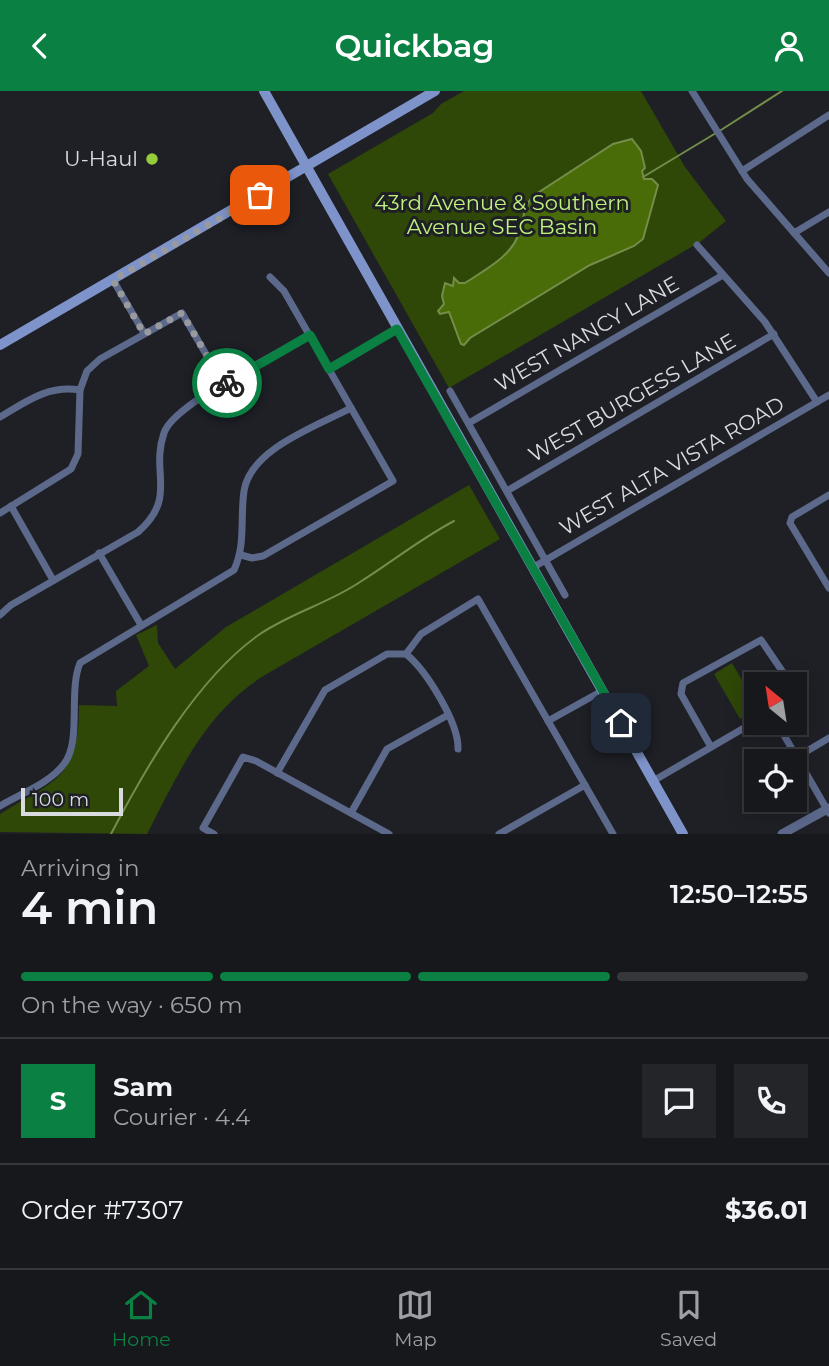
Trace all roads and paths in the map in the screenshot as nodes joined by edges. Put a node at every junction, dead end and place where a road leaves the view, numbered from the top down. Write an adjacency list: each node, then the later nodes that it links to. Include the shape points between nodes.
1 (264, 91): 5 (main road)
2 (435, 91): 5 (main road)
3 (692, 91): 6 (street)
4 (829, 115): 6 (street)
5 (307, 168): 13 (main road); 14 (main road)
6 (741, 171): 8 (street)
7 (829, 212): 8 (street)
8 (794, 233): 10 (street)
9 (697, 245): 11 (street)
10 (829, 273)
11 (723, 275): 16 (street); 27 (street, WEST NANCY LANE)
12 (270, 277): 17 (street, via 284,291)
13 (113, 280): 15 (street); 18 (main road)
14 (397, 329): 19 (street); 35 (main road)
15 (144, 334): 20 (street, via 182,313); 21 (street, via 100,359 87,371)
16 (774, 334): 24 (street); 28 (street, WEST BURGESS LANE)
17 (310, 335): 19 (street); 20 (street)
18 (0, 345)
19 (329, 369): 25 (street)
20 (224, 385): 32 (street, via 183,407 163,433 160,496 152,520)
21 (80, 390): 26 (street, via 61,387 45,391); 30 (street, via 78,454 71,469)
22 (450, 391): 27 (street)
23 (829, 395): 24 (street, WEST ALTA VISTA ROAD)
24 (817, 401): 34 (street, WEST ALTA VISTA ROAD)
25 (351, 408): 33 (street, via 267,453 253,466 244,491); 33 (street, via 393,481 262,556)
26 (0, 417)
27 (469, 423): 28 (street)
28 (507, 491): 34 (street)
29 (829, 495): 37 (street, via 792,517 790,523)
30 (11, 506): 31 (street); 36 (street)
31 (0, 513)
32 (99, 554): 36 (street); 40 (street)
33 (241, 555): 40 (street, via 234,570)
34 (546, 560): 35 (street, WEST ALTA VISTA ROAD); 38 (street)
35 (532, 568): 43 (main road)
36 (53, 580): 39 (street)
37 (829, 588)
38 (565, 595)
39 (0, 615)
40 (141, 625): 55 (street, via 80,663 75,677 72,743 64,764)
41 (406, 654): 44 (street, via 418,664); 45 (street, via 421,634 478,599); 51 (street, via 387,654 325,690)
42 (784, 672): 48 (street, via 768,646 758,640 683,683 681,694)
43 (602, 691): 45 (street); 53 (main road)
44 (448, 715): 49 (street, via 459,734); 57 (street, via 387,749)
45 (548, 721): 54 (street)
46 (744, 728): 48 (street)
47 (829, 738): 50 (street)
48 (711, 747): 53 (street)
49 (458, 749)
50 (807, 751)
51 (277, 773): 57 (street); 58 (street, via 243,757 203,828)
52 (807, 774): 56 (street)
53 (653, 781): 62 (main road)
54 (585, 785): 60 (street); 61 (street)
55 (0, 806)
56 (828, 810): 63 (street)
57 (351, 813): 59 (street)
58 (214, 834)
59 (389, 834)
60 (499, 834)
61 (613, 834)
62 (683, 834)
63 (782, 834)

